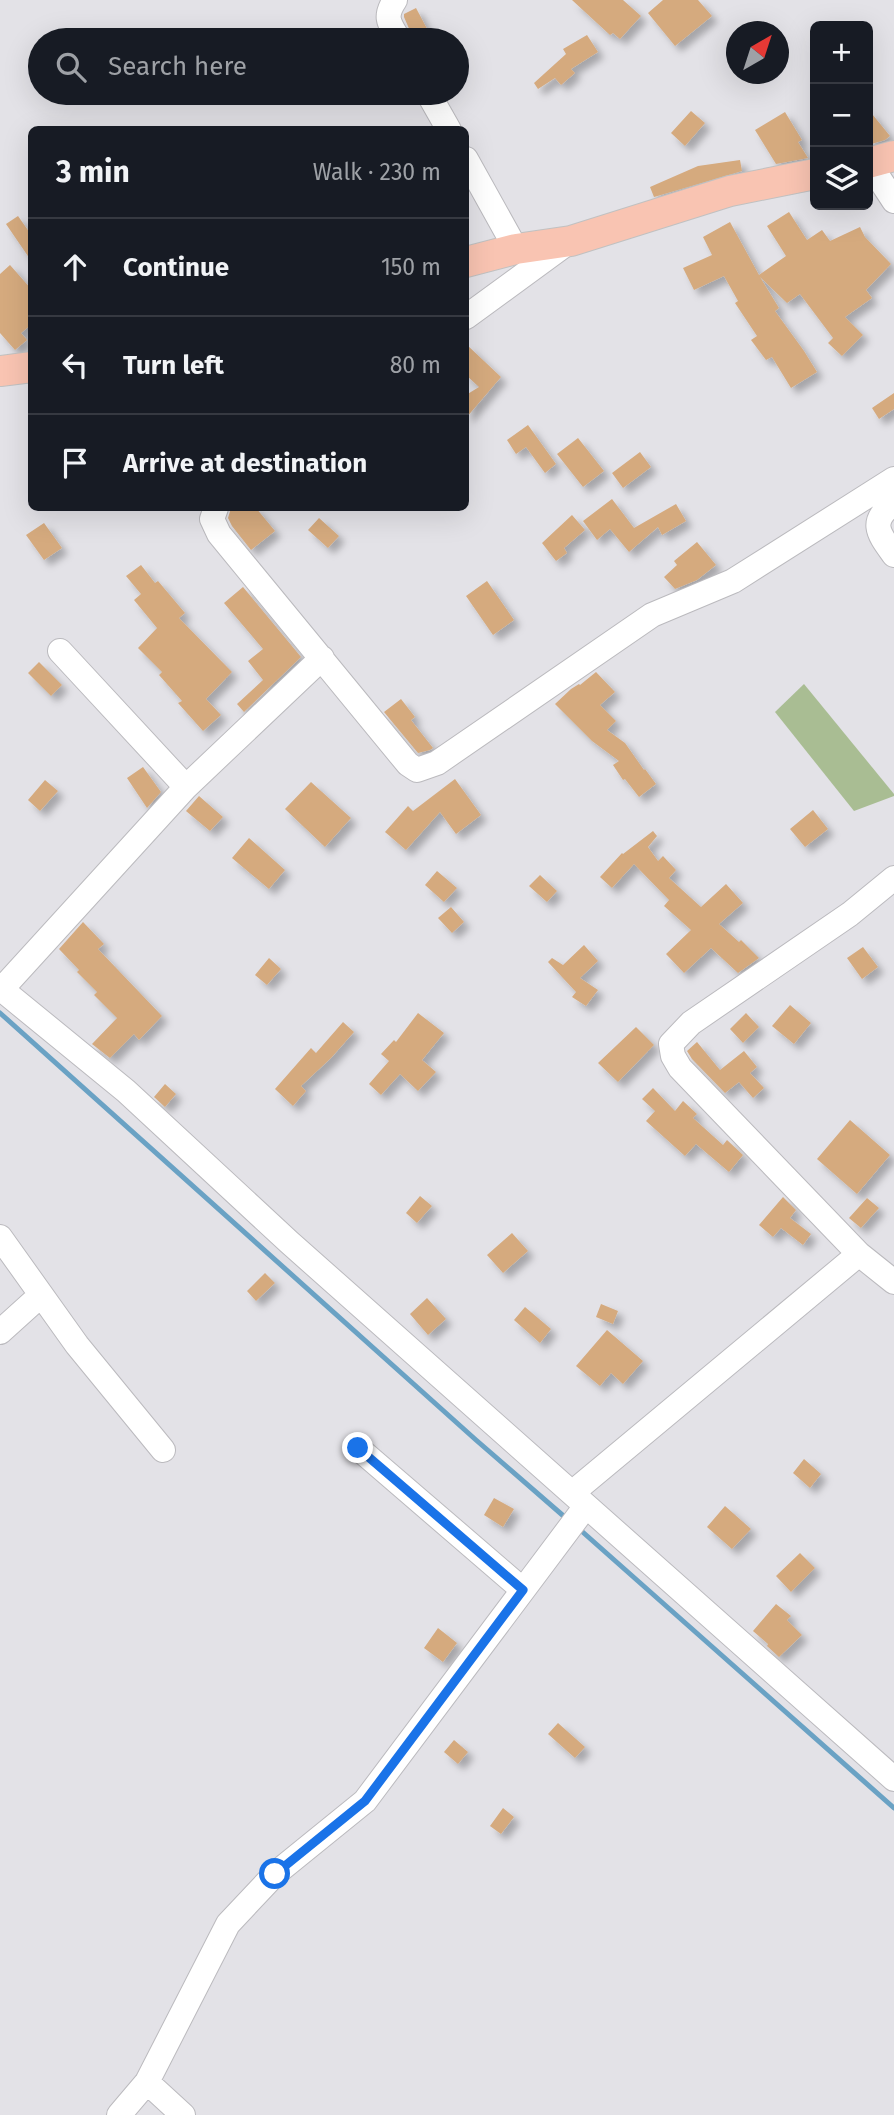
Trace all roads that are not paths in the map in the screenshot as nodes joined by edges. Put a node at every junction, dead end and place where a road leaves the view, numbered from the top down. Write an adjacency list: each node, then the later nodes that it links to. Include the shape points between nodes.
1 (395, 0): 2 (street, via 388,10)
2 (392, 28)
3 (435, 105): 4 (street)
4 (447, 126)
5 (894, 156): 6 (main road)
6 (873, 162)
7 (469, 164): 12 (street)
8 (873, 170): 10 (street)
9 (810, 175): 11 (main road, via 730,191)
10 (894, 201)
11 (571, 241): 12 (main road); 14 (street)
12 (516, 249): 13 (main road)
13 (469, 261)
14 (469, 315)
15 (28, 368): 16 (main road)
16 (0, 372)
17 (894, 479): 22 (street, via 733,582 652,615 426,768 417,770 408,764)
18 (894, 503): 20 (street, via 877,525)
19 (215, 511): 22 (street, via 212,519 219,534)
20 (894, 555)
21 (60, 651): 23 (street)
22 (322, 658): 23 (street)
23 (186, 787): 25 (street)
24 (894, 878): 27 (street, via 850,915 691,1023 671,1044 680,1068)
25 (1, 989): 33 (street, via 126,1091)
26 (0, 1237): 29 (street)
27 (859, 1254): 28 (street); 33 (street)
28 (894, 1282)
29 (41, 1295): 30 (street); 32 (street)
30 (0, 1332)
31 (358, 1448): 34 (street)
32 (163, 1450)
33 (576, 1512): 34 (street); 35 (street)
34 (523, 1590): 36 (street, via 365,1801 275,1874 228,1924)
35 (894, 1779)
36 (147, 2082): 37 (street); 38 (street)
37 (119, 2115)
38 (183, 2115)

